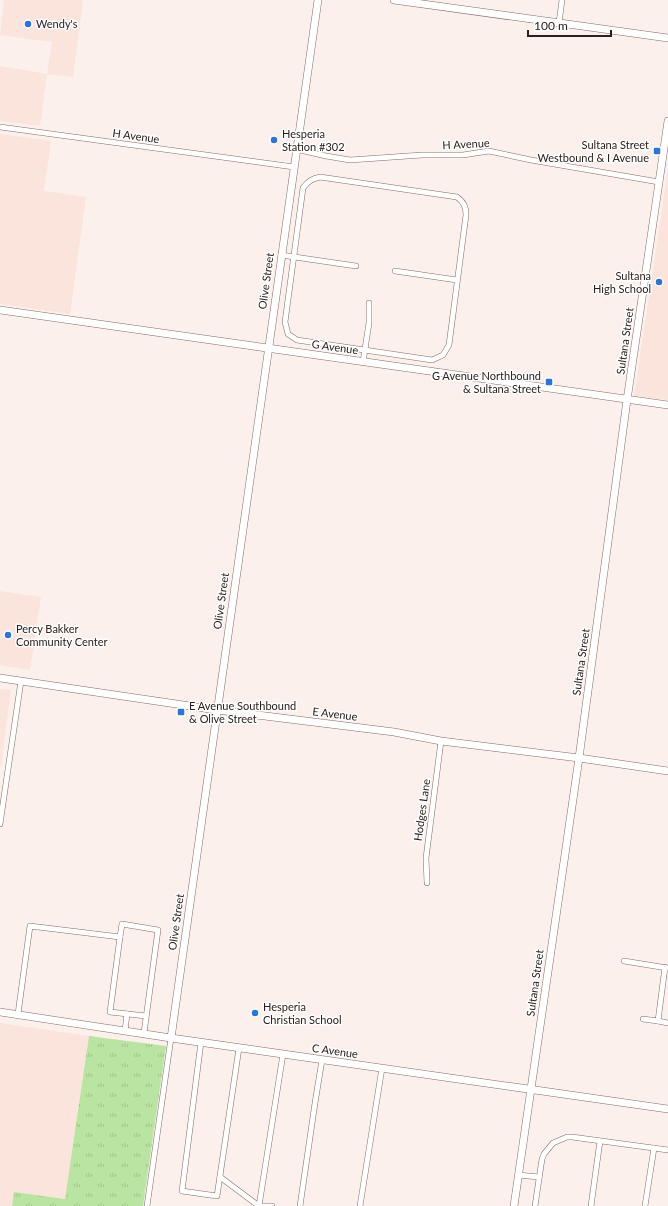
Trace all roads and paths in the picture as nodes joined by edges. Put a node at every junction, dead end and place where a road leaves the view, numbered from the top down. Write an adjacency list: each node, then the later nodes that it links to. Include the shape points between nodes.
1 (318, 0): 9 (street, Olive Street)
2 (394, 0): 4 (street)
3 (562, 0): 5 (street)
4 (439, 3): 5 (street)
5 (559, 23): 6 (street)
6 (668, 38)
7 (668, 121): 11 (street, Sultana Street)
8 (0, 127): 10 (street, H Avenue)
9 (296, 149): 10 (street, Olive Street); 11 (street, H Avenue, via 350,160 463,155 489,151)
10 (294, 167): 12 (street, Olive Street)
11 (659, 182): 22 (street, Sultana Street)
12 (281, 255): 13 (street); 19 (street, Olive Street)
13 (294, 256): 14 (street); 16 (street, via 303,188 313,178 457,197 463,201 466,209); 20 (street, via 285,322 288,334 297,340)
14 (356, 266)
15 (395, 271): 16 (street)
16 (457, 280): 20 (street, via 449,345 443,355 432,360)
17 (369, 303): 20 (street)
18 (0, 310): 19 (street, G Avenue)
19 (268, 349): 21 (street, G Avenue); 26 (street, Olive Street)
20 (365, 350): 21 (street)
21 (362, 362): 22 (street, G Avenue)
22 (627, 400): 23 (street, G Avenue); 28 (street, Sultana Street)
23 (668, 405)
24 (0, 678): 25 (street, E Avenue)
25 (21, 681): 26 (street, E Avenue); 30 (street)
26 (217, 710): 27 (street, E Avenue, via 394,732); 44 (street, Olive Street)
27 (441, 741): 28 (street, E Avenue); 31 (street, Hodges Lane, via 426,858)
28 (579, 758): 29 (street, E Avenue); 50 (street, Sultana Street)
29 (668, 771)
30 (0, 824)
31 (426, 883)
32 (120, 937): 36 (street, via 30,926); 37 (street, via 110,1012); 38 (street, via 122,924 158,930)
33 (624, 961): 34 (street)
34 (667, 968): 40 (street)
35 (0, 1012): 36 (street, C Avenue)
36 (18, 1014): 42 (street, C Avenue)
37 (127, 1014): 38 (street); 42 (street)
38 (146, 1016): 43 (street)
39 (643, 1019): 40 (street)
40 (658, 1021): 41 (street)
41 (668, 1023)
42 (125, 1031): 43 (street, C Avenue)
43 (144, 1033): 44 (street, C Avenue)
44 (171, 1038): 45 (street, C Avenue); 58 (street, Olive Street)
45 (201, 1042): 46 (street, C Avenue); 56 (street, via 182,1191 217,1196)
46 (239, 1048): 47 (street, C Avenue); 56 (street)
47 (282, 1054): 48 (street, C Avenue); 59 (street)
48 (322, 1060): 49 (street, C Avenue); 61 (street)
49 (382, 1068): 50 (street, C Avenue); 62 (street)
50 (531, 1090): 51 (street, C Avenue); 55 (street, Sultana Street)
51 (668, 1109)
52 (600, 1141): 53 (street); 57 (street, via 567,1137 553,1143 544,1154); 65 (street)
53 (654, 1148): 54 (street); 66 (street)
54 (668, 1150)
55 (518, 1175): 57 (street); 63 (street, Sultana Street)
56 (220, 1177): 59 (street)
57 (537, 1177): 64 (street)
58 (146, 1206)
59 (259, 1206): 60 (street)
60 (272, 1206)
61 (300, 1206)
62 (360, 1206)
63 (514, 1206)
64 (535, 1206)
65 (591, 1206)
66 (645, 1206)

